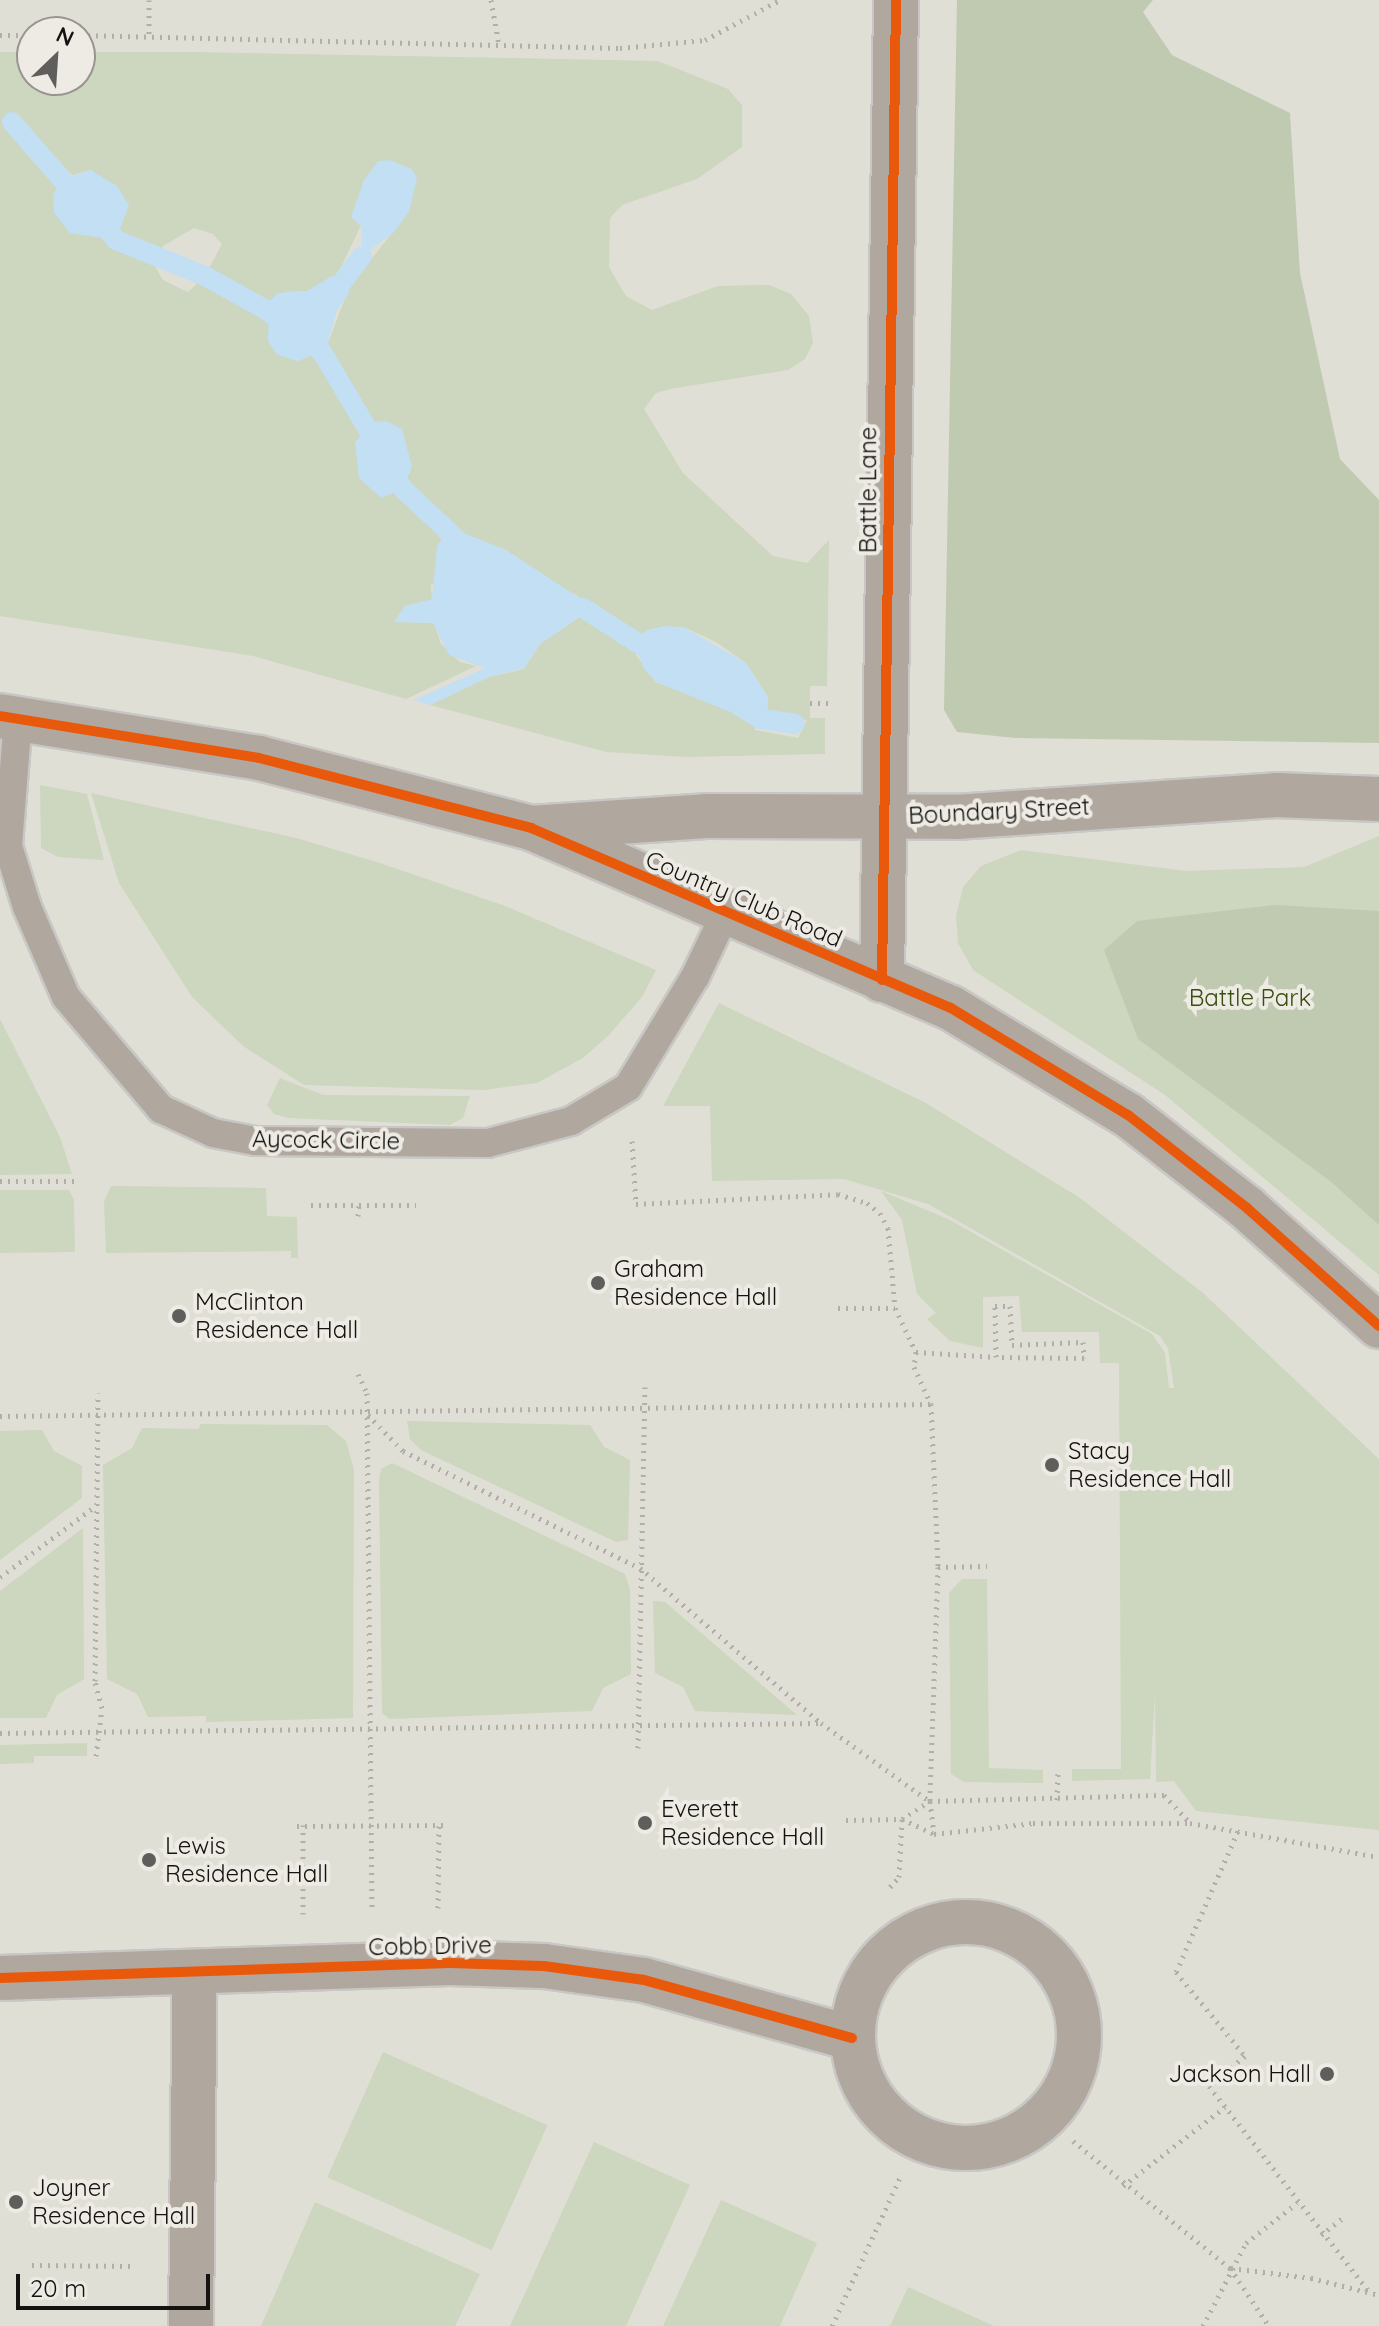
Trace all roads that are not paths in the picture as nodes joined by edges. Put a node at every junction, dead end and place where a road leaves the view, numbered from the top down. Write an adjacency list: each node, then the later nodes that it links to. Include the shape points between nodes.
1 (896, 0): 4 (street, Battle Lane)
2 (9, 717): 5 (street, Country Club Road, via 259,758); 6 (lane, Aycock Circle, via 8,846 27,907 66,997 161,1109 213,1133 255,1141 488,1143 571,1121 628,1087 695,977)
3 (1379, 799): 4 (street, Boundary Street, via 1276,795)
4 (886, 817): 5 (street, Boundary Street, via 706,816); 7 (street, Battle Lane)
5 (531, 828): 6 (street, Country Club Road)
6 (725, 914): 7 (street, Country Club Road)
7 (882, 980): 8 (street, Country Club Road, via 951,1008 1128,1115 1247,1208)
8 (1379, 1326)
9 (195, 1973): 10 (street, Cobb Drive); 11 (street, Cobb Drive, via 450,1963 544,1966 644,1980); 12 (street)
10 (0, 1978)
11 (852, 2038): 11 (street, via 858,2069 881,2109 918,2138 952,2148 987,2147 1021,2135 1048,2113 1069,2084 1079,2049 1077,2013 1065,1980 1033,1945 1013,1932 978,1922 943,1924 909,1936 885,1955 866,1980)
12 (191, 2326)

